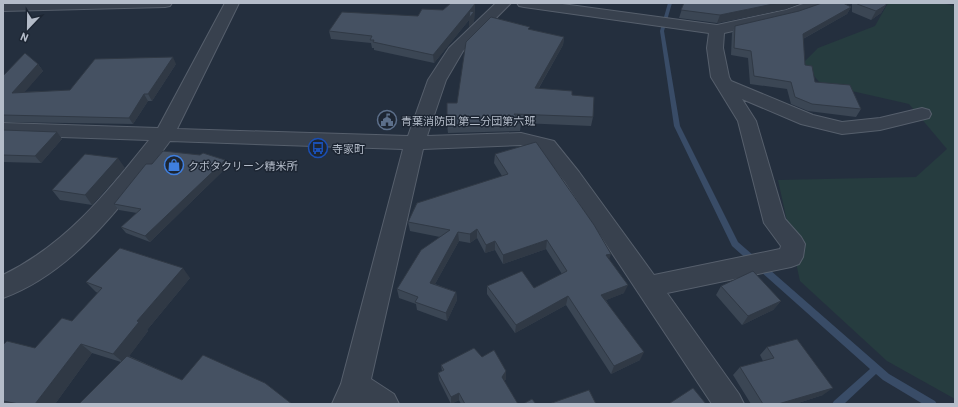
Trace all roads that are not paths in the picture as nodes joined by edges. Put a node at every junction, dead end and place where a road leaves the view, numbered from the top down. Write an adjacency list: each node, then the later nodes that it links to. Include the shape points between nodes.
1 (165, 3): 6 (street)
2 (232, 3): 11 (street)
3 (504, 3): 12 (street, via 457,48 447,63 437,80)
4 (524, 3): 7 (street)
5 (820, 3): 7 (street, via 790,14)
6 (3, 7)
7 (717, 30): 8 (street, via 715,48 720,77)
8 (726, 85): 9 (street, via 808,120 842,128 880,124); 14 (street, via 747,121 775,223 793,244 791,257)
9 (922, 114)
10 (3, 128): 11 (street)
11 (164, 135): 12 (street); 13 (street, via 121,191 80,236 31,273)
12 (415, 143): 14 (street, via 521,139 547,146 572,177); 15 (street, via 408,161)
13 (3, 287)
14 (647, 287): 17 (street)
15 (351, 395): 16 (street)
16 (384, 404)
17 (730, 404)

